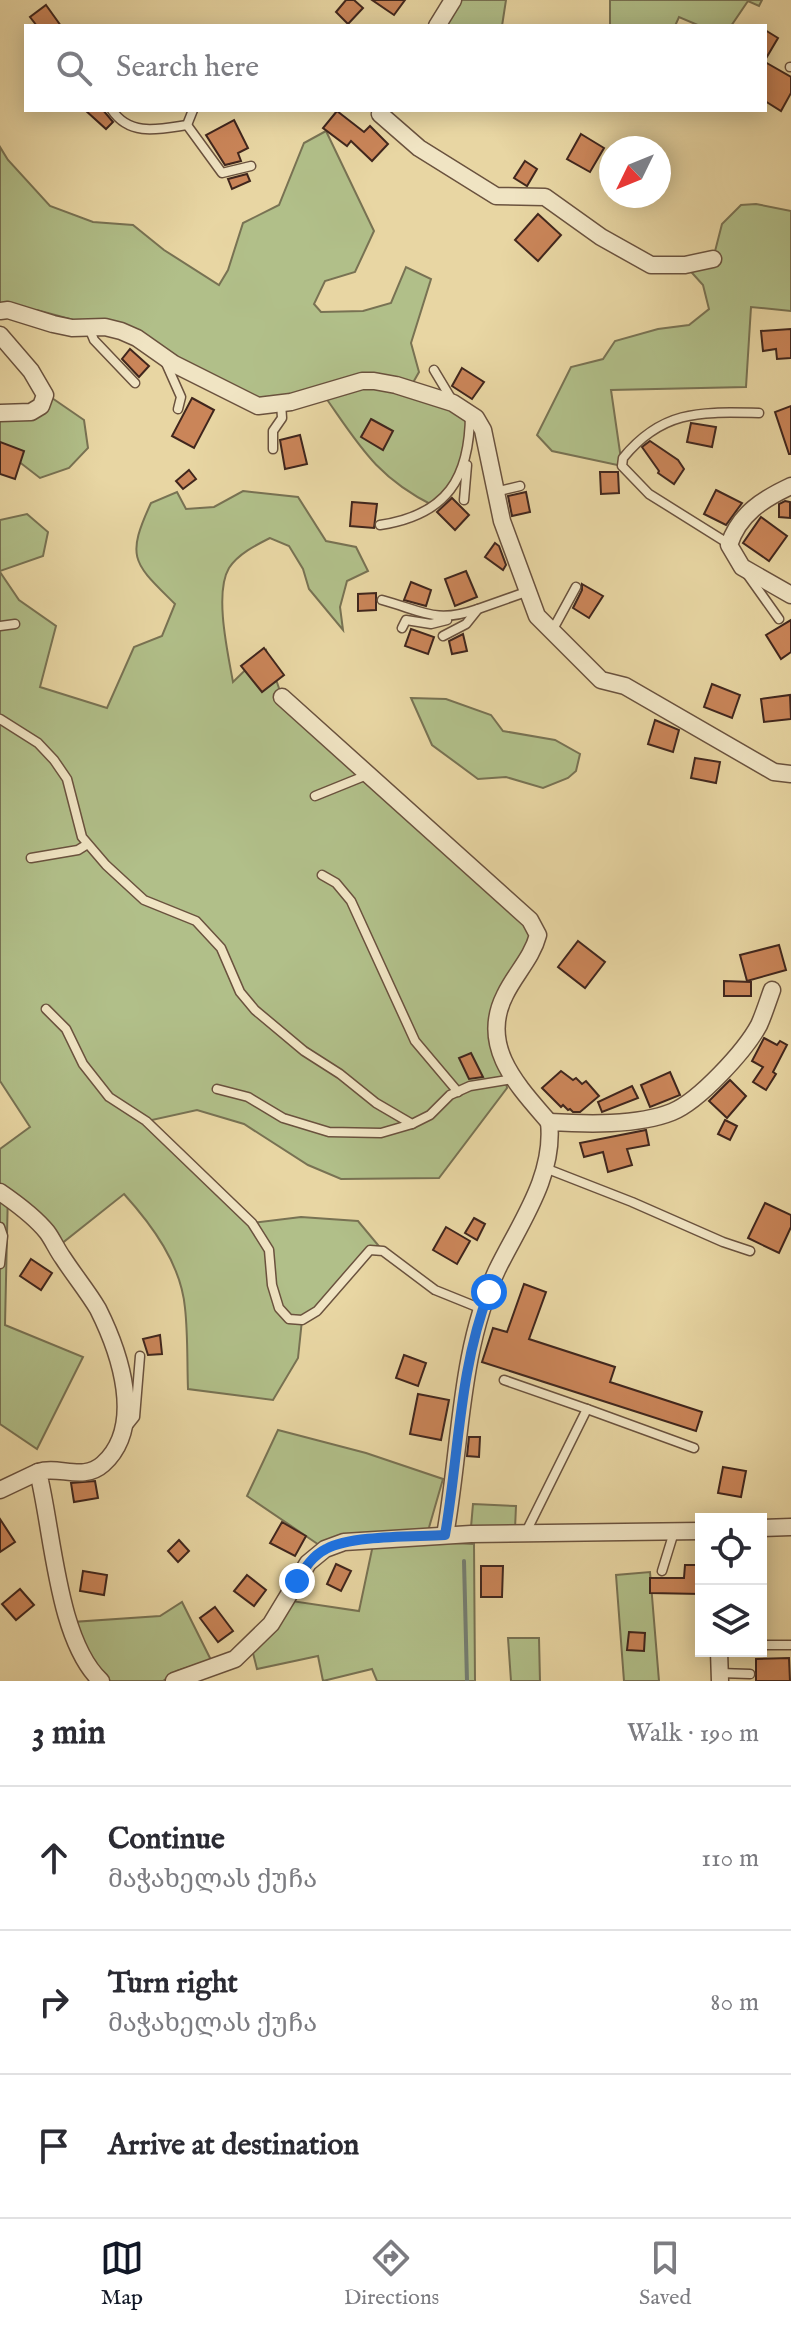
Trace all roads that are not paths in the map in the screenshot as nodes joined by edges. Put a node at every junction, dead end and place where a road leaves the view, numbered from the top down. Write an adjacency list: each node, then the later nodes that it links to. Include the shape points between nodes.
1 (453, 0): 2 (street)
2 (438, 24)
3 (114, 112): 6 (lane, via 131,127 152,131)
4 (192, 112): 6 (lane)
5 (380, 112): 8 (street, via 419,148 496,196 545,197 651,265)
6 (187, 125): 7 (lane, via 222,173)
7 (251, 166)
8 (713, 259)
9 (0, 311): 10 (street)
10 (89, 328): 12 (street, via 121,331); 14 (lane)
11 (0, 335): 19 (street, via 45,395 31,412)
12 (163, 357): 15 (street, via 242,400 258,406); 17 (lane, via 181,397)
13 (434, 370): 16 (lane)
14 (135, 383)
15 (281, 403): 16 (street, via 362,381 396,385); 21 (lane)
16 (453, 403): 18 (street)
17 (178, 409)
18 (470, 412): 22 (lane); 25 (street, via 483,430)
19 (0, 413)
20 (759, 413): 28 (lane, via 681,415 623,458 622,466 649,494)
21 (273, 449)
22 (467, 457): 26 (lane); 27 (lane, via 461,475 434,506)
23 (520, 486): 25 (lane)
24 (790, 487): 28 (street, via 761,501 741,520)
25 (495, 492): 31 (street)
26 (464, 500)
27 (380, 525)
28 (729, 545): 29 (street)
29 (742, 567): 32 (street); 36 (lane)
30 (576, 587): 40 (lane)
31 (526, 592): 34 (lane); 40 (street, via 537,616)
32 (791, 595)
33 (382, 600): 35 (lane, via 427,615)
34 (478, 609): 35 (lane); 41 (lane, via 466,624)
35 (457, 616): 39 (lane, via 431,624 406,620)
36 (779, 619)
37 (15, 624): 38 (lane)
38 (0, 626)
39 (402, 628)
40 (552, 631): 44 (street, via 601,680 625,686 774,772)
41 (443, 636)
42 (282, 697): 45 (street)
43 (0, 719): 47 (lane, via 38,743 67,779)
44 (791, 774)
45 (367, 775): 46 (lane); 52 (street, via 530,920 538,935 494,1025)
46 (315, 796)
47 (86, 845): 48 (lane); 56 (lane, via 144,900 196,921 210,934 255,1010 304,1051)
48 (31, 858)
49 (322, 875): 54 (lane, via 351,901 415,1041)
50 (772, 990): 55 (street, via 759,1025 733,1060 673,1112 632,1121)
51 (46, 1009): 62 (lane, via 66,1029 83,1064 109,1097 146,1121 252,1223 269,1250 272,1285 279,1308 289,1319 302,1320 317,1311 370,1250 383,1251 435,1290)
52 (513, 1079): 54 (lane); 55 (street)
53 (217, 1089): 56 (lane, via 329,1132 381,1133)
54 (458, 1092): 56 (lane)
55 (549, 1122): 57 (street)
56 (412, 1124)
57 (545, 1168): 60 (lane); 62 (street)
58 (0, 1192): 66 (street, via 46,1231 98,1309 127,1395)
59 (0, 1227): 61 (lane)
60 (750, 1251)
61 (0, 1264)
62 (482, 1309): 75 (street, via 460,1413)
63 (140, 1356): 66 (lane, via 135,1417)
64 (504, 1380): 65 (lane)
65 (587, 1409): 67 (lane); 74 (lane)
66 (124, 1431): 68 (street, via 101,1466 78,1474)
67 (694, 1448)
68 (38, 1472): 69 (street); 82 (street, via 67,1623)
69 (0, 1490)
70 (791, 1527): 71 (street)
71 (767, 1528)
72 (695, 1531): 73 (street)
73 (674, 1532): 74 (street); 76 (lane)
74 (526, 1533): 75 (street)
75 (445, 1535): 83 (street, via 344,1542 325,1549 308,1563 271,1624 235,1659)
76 (662, 1571)
77 (767, 1645): 78 (lane)
78 (791, 1645)
79 (719, 1657): 81 (street)
80 (750, 1674): 81 (lane)
81 (720, 1677)
82 (101, 1681)
83 (174, 1681)

